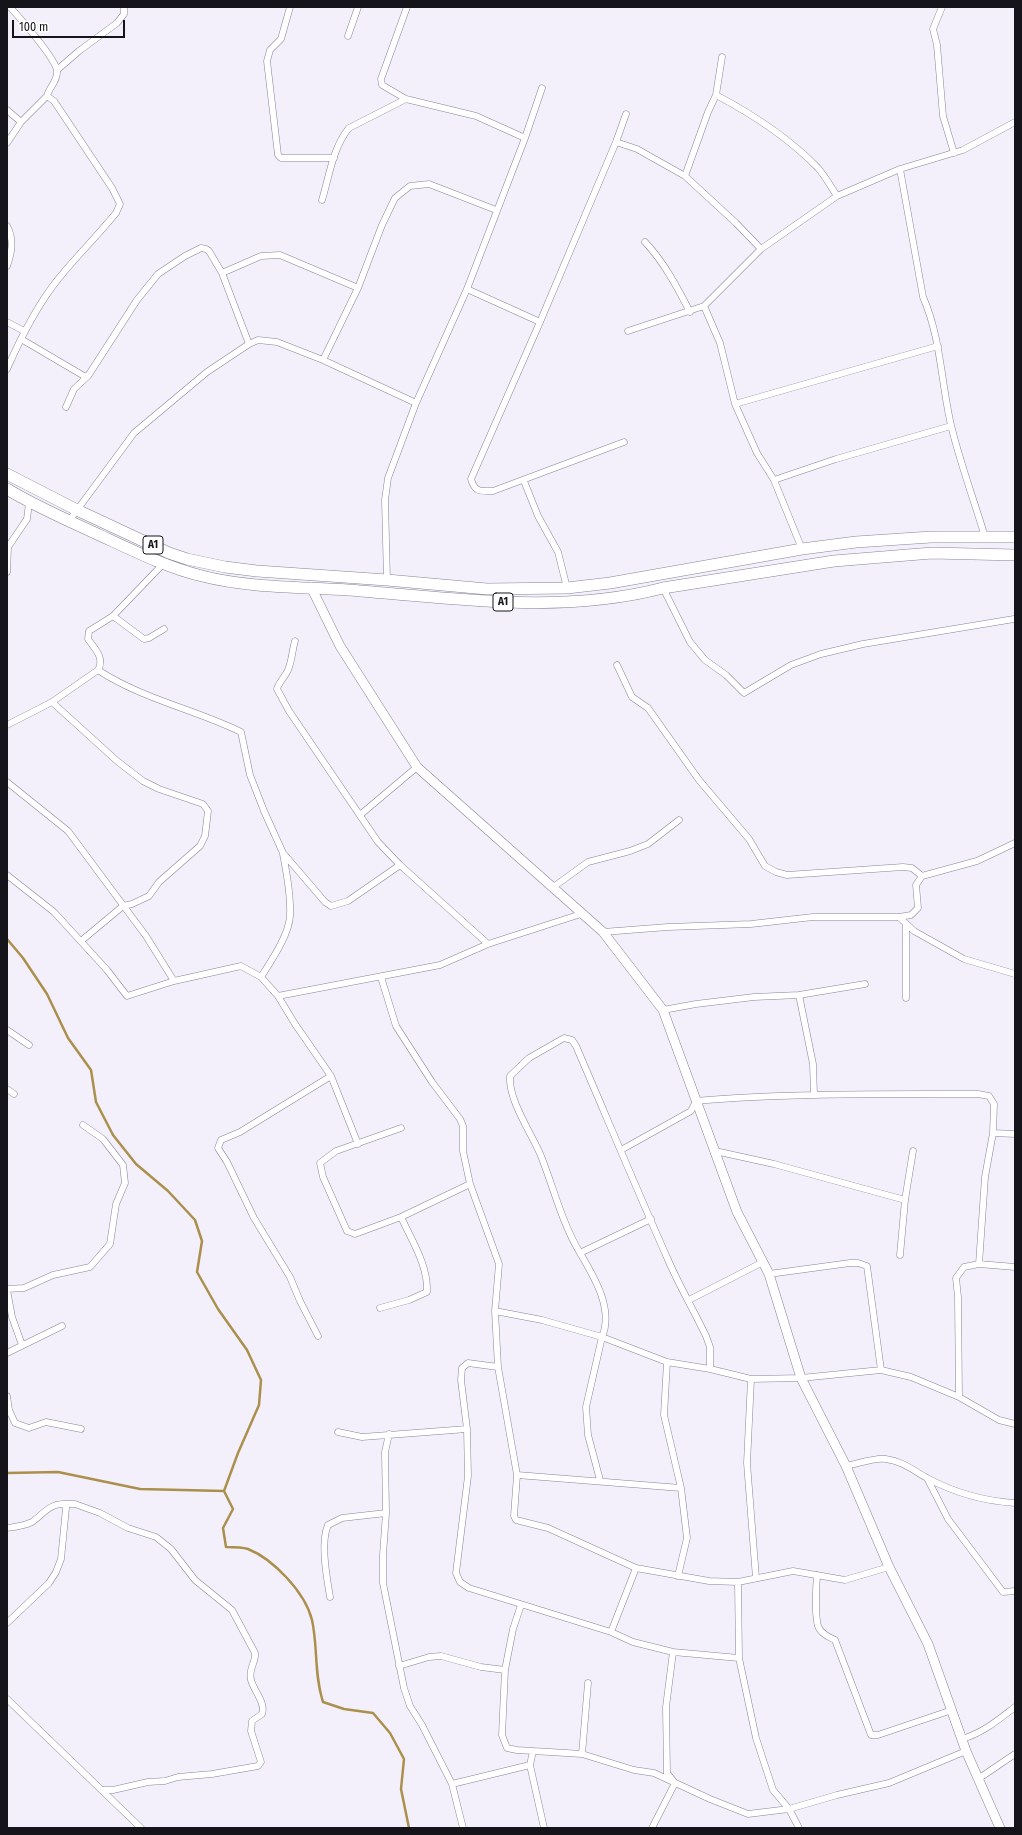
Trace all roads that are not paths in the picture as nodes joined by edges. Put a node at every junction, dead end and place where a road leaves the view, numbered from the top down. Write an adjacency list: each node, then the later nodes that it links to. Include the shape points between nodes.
1 (10, 7): 9 (street, via 51,58)
2 (124, 7): 9 (street, via 124,14 117,23)
3 (290, 7): 22 (street, via 281,39 270,50 267,61 278,155 281,158)
4 (358, 7): 7 (street)
5 (407, 7): 13 (street, via 380,79 382,85)
6 (942, 7): 21 (street, via 933,29 937,45 943,116)
7 (348, 36)
8 (722, 58): 11 (street)
9 (57, 70): 12 (street, via 56,79)
10 (542, 88): 18 (street)
11 (716, 95): 24 (street); 25 (street, via 748,112 785,137 819,170)
12 (47, 96): 16 (street); 40 (street, via 56,104 120,204 112,218 59,278)
13 (406, 98): 18 (street, via 476,116); 22 (street, via 348,128)
14 (7, 110): 16 (street)
15 (626, 114): 19 (street)
16 (21, 122): 20 (street)
17 (1015, 122): 21 (street)
18 (525, 138): 27 (street)
19 (616, 142): 24 (street, via 637,150); 38 (street)
20 (7, 143)
21 (954, 153): 23 (street)
22 (334, 158): 26 (street)
23 (900, 169): 25 (street); 43 (street, via 923,297 932,316)
24 (685, 176): 30 (street)
25 (837, 196): 30 (street)
26 (322, 200)
27 (496, 210): 33 (street, via 429,184 410,186 395,198); 34 (street)
28 (7, 226): 31 (street, via 12,242)
29 (645, 242): 36 (street, via 669,274)
30 (761, 249): 35 (street)
31 (7, 266)
32 (222, 273): 33 (street, via 261,256 280,255); 42 (street); 46 (street, via 209,251 201,248 158,274)
33 (358, 288): 44 (street)
34 (467, 289): 38 (street); 47 (street)
35 (704, 306): 36 (street); 48 (street, via 720,343)
36 (690, 312): 39 (street)
37 (7, 322): 40 (street)
38 (540, 322): 54 (street, via 471,479 473,486 480,492 493,491)
39 (628, 330)
40 (24, 331): 41 (street)
41 (22, 339): 45 (street); 46 (street, via 53,359)
42 (249, 344): 44 (street, via 258,340 278,342); 57 (street, via 208,372 134,433)
43 (938, 346): 48 (street); 50 (street)
44 (323, 360): 47 (street)
45 (7, 369)
46 (88, 376): 49 (street, via 74,389)
47 (416, 403): 65 (street, via 388,478 385,500)
48 (735, 404): 53 (street, via 757,452)
49 (66, 408)
50 (951, 426): 53 (street); 59 (street)
51 (624, 442): 54 (street)
52 (7, 474): 57 (highway, A1)
53 (774, 480): 61 (street)
54 (524, 481): 67 (street, via 538,516 558,552)
55 (7, 489): 56 (highway, A1)
56 (33, 505): 58 (highway, A1); 64 (street, via 29,503 27,519 8,547)
57 (77, 510): 58 (street); 65 (highway, A1, via 187,559 257,571)
58 (69, 521): 63 (highway, A1)
59 (985, 537): 60 (highway, A1); 61 (highway, A1, via 931,537)
60 (1015, 537)
61 (802, 549): 67 (highway, A1, via 628,580)
62 (1015, 555): 68 (highway, A1, via 932,553 834,561)
63 (163, 564): 66 (highway, A1, via 203,577); 69 (street)
64 (7, 572)
65 (387, 580): 67 (highway, A1, via 487,589)
66 (311, 587): 68 (highway, A1, via 534,603 588,601); 77 (street, via 340,646)
67 (567, 588)
68 (663, 588): 70 (street, via 690,642 705,660 726,675 744,693 792,665 821,654 863,644)
69 (113, 616): 71 (street, via 144,639); 74 (street, via 89,631 87,636 100,656 101,665)
70 (1014, 619)
71 (164, 629)
72 (295, 641): 79 (street, via 289,668 278,684 278,694)
73 (617, 665): 85 (street, via 632,697 648,708 699,780 749,839 765,866 787,875 903,867 912,868)
74 (98, 670): 75 (street); 82 (street, via 156,700 241,732 250,775)
75 (52, 702): 76 (street); 87 (street, via 143,781 208,808 205,836 200,846 159,882 149,896)
76 (7, 725)
77 (417, 767): 79 (street); 86 (street)
78 (7, 782): 87 (street, via 68,831)
79 (360, 816): 83 (street, via 378,842)
80 (679, 820): 86 (street, via 648,844 588,862)
81 (1015, 843): 85 (street, via 977,860)
82 (283, 853): 83 (street, via 331,906 348,901); 95 (street, via 290,917 280,947)
83 (400, 865): 93 (street)
84 (7, 875): 92 (street, via 54,912)
85 (922, 876): 89 (street, via 916,885 918,908 911,915)
86 (552, 888): 88 (street)
87 (124, 906): 92 (street); 97 (street)
88 (581, 914): 91 (street); 93 (street)
89 (899, 917): 90 (street); 91 (street, via 813,917 751,924)
90 (906, 924): 94 (street, via 964,959); 101 (street)
91 (603, 932): 102 (street)
92 (81, 941): 97 (street, via 127,996)
93 (488, 944): 96 (street, via 440,965)
94 (1015, 974)
95 (261, 976): 97 (street, via 242,966); 100 (street)
96 (381, 977): 100 (street); 118 (street, via 396,1026 432,1082 460,1119)
97 (174, 981)
98 (865, 984): 99 (street)
99 (799, 995): 102 (street, via 732,1000); 108 (street, via 813,1064)
100 (278, 996): 105 (street)
101 (906, 998)
102 (663, 1010): 109 (street)
103 (7, 1030): 104 (street)
104 (29, 1045)
105 (331, 1076): 114 (street); 133 (street, via 240,1132 221,1140 218,1148 254,1218 290,1277)
106 (7, 1089): 107 (street)
107 (14, 1094)
108 (814, 1095): 109 (street, via 754,1096); 112 (street, via 989,1096 994,1104)
109 (696, 1101): 115 (street, via 691,1111); 116 (street)
110 (83, 1125): 128 (street, via 103,1139 123,1165 125,1183 116,1204 110,1244 90,1267 53,1275 24,1288)
111 (401, 1128): 114 (street)
112 (993, 1133): 113 (street); 125 (street, via 985,1178)
113 (1015, 1134)
114 (358, 1144): 120 (street, via 336,1151 320,1163 323,1177 347,1231 355,1234)
115 (621, 1150): 121 (street); 122 (street, via 572,1040 564,1038 529,1058 510,1076 516,1104 541,1155 570,1235)
116 (715, 1150): 119 (street); 124 (street, via 737,1212)
117 (913, 1151): 119 (street)
118 (470, 1184): 120 (street); 131 (street, via 499,1264)
119 (905, 1200): 123 (street)
120 (401, 1217): 130 (street, via 424,1267 426,1292)
121 (651, 1219): 122 (street); 129 (street)
122 (580, 1253): 134 (street, via 598,1284 606,1328)
123 (900, 1255)
124 (763, 1262): 127 (street); 129 (street)
125 (980, 1264): 126 (street); 144 (street, via 964,1267 956,1278)
126 (1015, 1267)
127 (769, 1274): 140 (street, via 850,1263 867,1266); 141 (street)
128 (7, 1289): 135 (street, via 15,1330)
129 (689, 1300): 139 (street, via 710,1347)
130 (380, 1308)
131 (495, 1311): 134 (street, via 542,1320); 138 (street)
132 (62, 1326): 135 (street)
133 (318, 1336)
134 (602, 1337): 137 (street); 153 (street, via 586,1407 588,1434)
135 (22, 1346): 136 (street)
136 (7, 1353)
137 (667, 1362): 139 (street); 154 (street, via 664,1415)
138 (498, 1368): 147 (street, via 468,1363 462,1368); 151 (street)
139 (710, 1369): 142 (street)
140 (881, 1370): 141 (street); 144 (street, via 910,1377)
141 (801, 1378): 142 (street); 150 (street)
142 (751, 1379): 163 (street, via 747,1463)
143 (7, 1396): 146 (street, via 9,1410 15,1423 29,1428 46,1422)
144 (959, 1397): 145 (street, via 999,1420)
145 (1015, 1424)
146 (81, 1429)
147 (467, 1429): 149 (street); 167 (street, via 468,1476 456,1573 460,1582 469,1588)
148 (338, 1432): 149 (street, via 362,1437)
149 (389, 1434): 157 (street, via 385,1452)
150 (846, 1466): 152 (street, via 884,1458 904,1463); 159 (street)
151 (517, 1475): 153 (street); 160 (street, via 514,1516 516,1520 548,1528)
152 (927, 1478): 155 (street, via 962,1494 996,1502); 165 (street, via 948,1520 1002,1592)
153 (600, 1480): 154 (street)
154 (681, 1488): 162 (street, via 687,1538)
155 (1015, 1503)
156 (62, 1504): 158 (street, via 27,1524); 168 (street, via 67,1511 61,1559 56,1572 49,1583); 187 (street, via 75,1504 100,1513 128,1528 156,1537 171,1549 195,1580 232,1610 255,1653 250,1670 251,1678 263,1705 262,1714 252,1721 250,1727 261,1762 258,1766)
157 (386, 1513): 166 (street, via 342,1518 328,1525 325,1532 325,1556); 172 (street, via 384,1583)
158 (7, 1528)
159 (889, 1567): 161 (street, via 845,1580); 177 (street, via 928,1644)
160 (636, 1568): 162 (street); 169 (street)
161 (817, 1575): 163 (street, via 793,1571); 177 (street, via 818,1627 825,1635 835,1640 871,1735 878,1735)
162 (678, 1576): 164 (street)
163 (756, 1578): 164 (street)
164 (738, 1582): 171 (street)
165 (1015, 1592)
166 (330, 1598)
167 (520, 1605): 169 (street); 173 (street)
168 (7, 1623)
169 (611, 1632): 170 (street, via 633,1642)
170 (673, 1652): 171 (street); 185 (street, via 666,1707 667,1773)
171 (739, 1658): 188 (street, via 756,1738 773,1790)
172 (399, 1666): 173 (street, via 441,1656 481,1667); 186 (street, via 410,1706)
173 (505, 1670): 179 (street, via 502,1735 507,1748)
174 (588, 1683): 181 (street)
175 (7, 1699): 187 (street)
176 (1015, 1707): 178 (street, via 985,1730)
177 (952, 1710): 178 (street)
178 (962, 1739): 180 (street)
179 (533, 1751): 181 (street); 183 (street)
180 (966, 1751): 184 (street); 188 (street, via 888,1783)
181 (582, 1754): 185 (street, via 634,1770 654,1773)
182 (1015, 1754): 184 (street)
183 (530, 1765): 186 (street); 191 (street)
184 (978, 1778): 194 (street)
185 (675, 1783): 188 (street, via 748,1814); 192 (street)
186 (452, 1784): 190 (street)
187 (103, 1790): 189 (street)
188 (789, 1809): 193 (street)
189 (141, 1828)
190 (463, 1828)
191 (544, 1828)
192 (652, 1828)
193 (799, 1828)
194 (1000, 1828)

